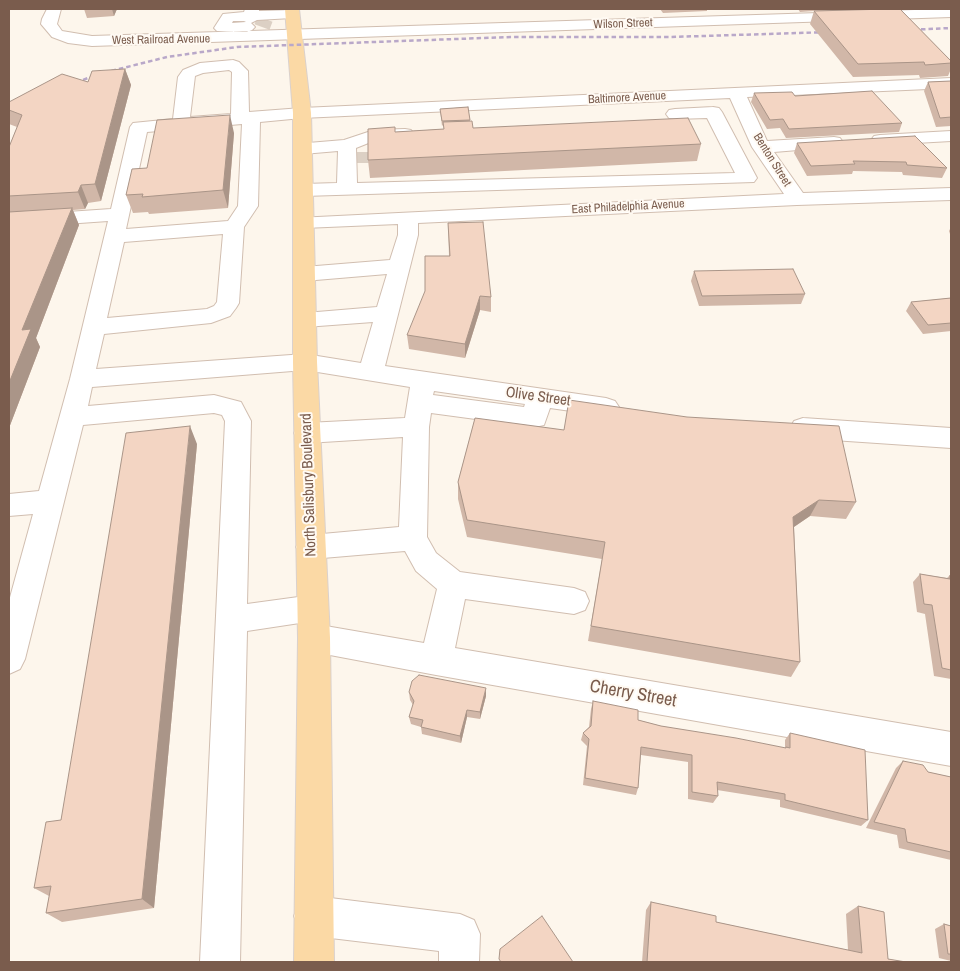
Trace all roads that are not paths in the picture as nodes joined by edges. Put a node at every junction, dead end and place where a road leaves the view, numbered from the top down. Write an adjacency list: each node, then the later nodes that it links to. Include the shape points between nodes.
1 (54, 9): 4 (street, West Railroad Avenue, via 49,19 52,30 68,38)
2 (951, 13): 3 (street, Wilson Street)
3 (263, 21): 4 (street, West Railroad Avenue); 4 (street, via 182,30); 8 (main road, North Salisbury Boulevard)
4 (175, 40)
5 (951, 83): 6 (street, Baltimore Avenue)
6 (736, 92): 7 (street, Baltimore Avenue); 15 (street, Benton Street)
7 (373, 110): 8 (street, Baltimore Avenue); 14 (street)
8 (302, 114): 9 (street, Baltimore Avenue); 16 (main road, North Salisbury Boulevard)
9 (245, 118): 11 (street, Baltimore Avenue); 11 (street, via 240,71 232,65 200,68 189,73); 25 (street, via 248,206)
10 (554, 118): 17 (street, via 713,112 747,178)
11 (181, 124): 21 (street, Baltimore Avenue, via 140,127)
12 (422, 134): 14 (street)
13 (951, 136): 15 (street)
14 (362, 147): 16 (street); 17 (street)
15 (761, 147): 20 (street, Benton Street)
16 (302, 148): 18 (main road, North Salisbury Boulevard)
17 (355, 189): 18 (street)
18 (304, 190): 24 (main road, North Salisbury Boulevard)
19 (951, 194): 20 (street, East Philadelphia Avenue)
20 (797, 199): 22 (street, East Philadelphia Avenue)
21 (120, 214): 23 (street); 26 (street)
22 (408, 217): 24 (street, East Philadelphia Avenue); 27 (street, via 408,235)
23 (9, 222)
24 (304, 222): 28 (main road, North Salisbury Boulevard)
25 (234, 226): 26 (street); 31 (street, via 228,303 222,310 211,316)
26 (115, 236): 31 (street)
27 (400, 266): 28 (street); 29 (street)
28 (304, 274): 30 (main road, North Salisbury Boulevard)
29 (387, 314): 30 (street); 34 (street)
30 (304, 320): 32 (main road, North Salisbury Boulevard)
31 (94, 327): 35 (street)
32 (305, 362): 33 (street); 34 (street); 41 (main road, North Salisbury Boulevard)
33 (175, 372): 35 (street); 37 (street)
34 (371, 372): 36 (street)
35 (82, 379): 39 (street)
36 (419, 403): 38 (street, Olive Street, via 535,418 539,397); 41 (street); 45 (street)
37 (169, 408): 39 (street); 49 (street, via 214,404 232,408 238,421)
38 (630, 410)
39 (71, 417): 43 (street)
40 (778, 426): 42 (street)
41 (307, 433): 46 (main road, North Salisbury Boulevard)
42 (951, 438)
43 (50, 501): 44 (street); 51 (street)
44 (9, 505)
45 (413, 538): 46 (street); 47 (street, via 426,562)
46 (311, 547): 50 (main road, North Salisbury Boulevard)
47 (453, 584): 48 (street); 52 (street)
48 (574, 601)
49 (232, 620): 50 (street, Cherry Street); 55 (street)
50 (314, 623): 52 (street, Cherry Street); 54 (main road, North Salisbury Boulevard)
51 (9, 659)
52 (436, 660): 53 (street, Cherry Street)
53 (951, 749)
54 (314, 916): 56 (main road, North Salisbury Boulevard); 57 (street, via 460,934)
55 (220, 962)
56 (314, 962)
57 (459, 962)

